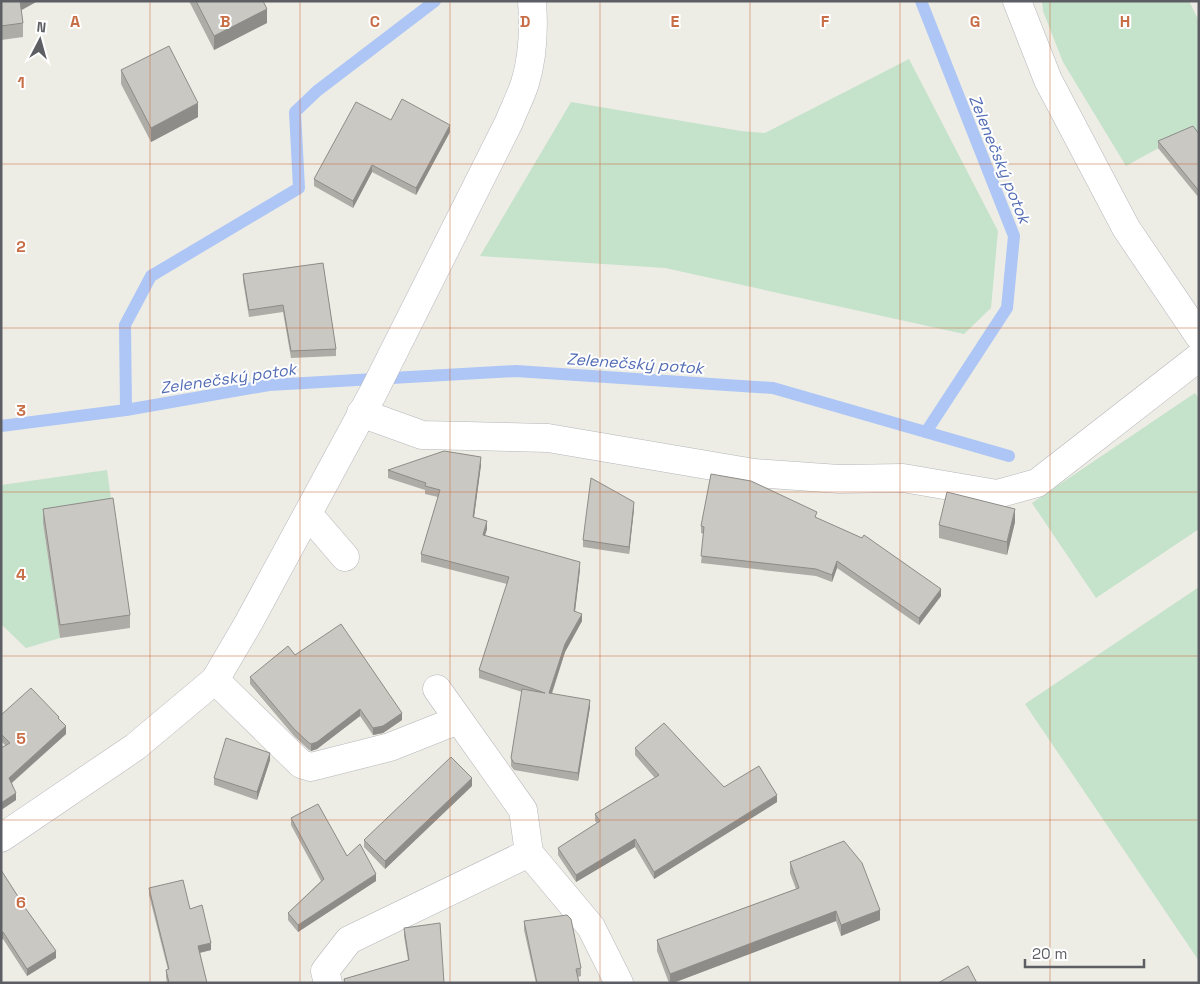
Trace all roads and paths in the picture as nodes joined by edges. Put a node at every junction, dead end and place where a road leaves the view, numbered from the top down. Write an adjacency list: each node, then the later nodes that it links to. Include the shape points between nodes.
1 (532, 1): 5 (street, via 532,49 525,83 509,122)
2 (1017, 1): 3 (street, via 1048,80 1126,228)
3 (1199, 336)
4 (1199, 356): 5 (street, via 1037,483 997,494 903,478 839,479 754,473 548,438 422,435)
5 (367, 403): 6 (street)
6 (308, 514): 7 (street); 8 (street)
7 (345, 557)
8 (215, 680): 10 (street, via 301,764 311,767 390,747); 11 (street, via 135,748)
9 (437, 689): 10 (street)
10 (458, 720): 12 (street, via 522,810)
11 (1, 838)
12 (529, 853): 13 (street, via 349,940 325,971); 14 (street, via 591,927)
13 (328, 983)
14 (620, 983)

